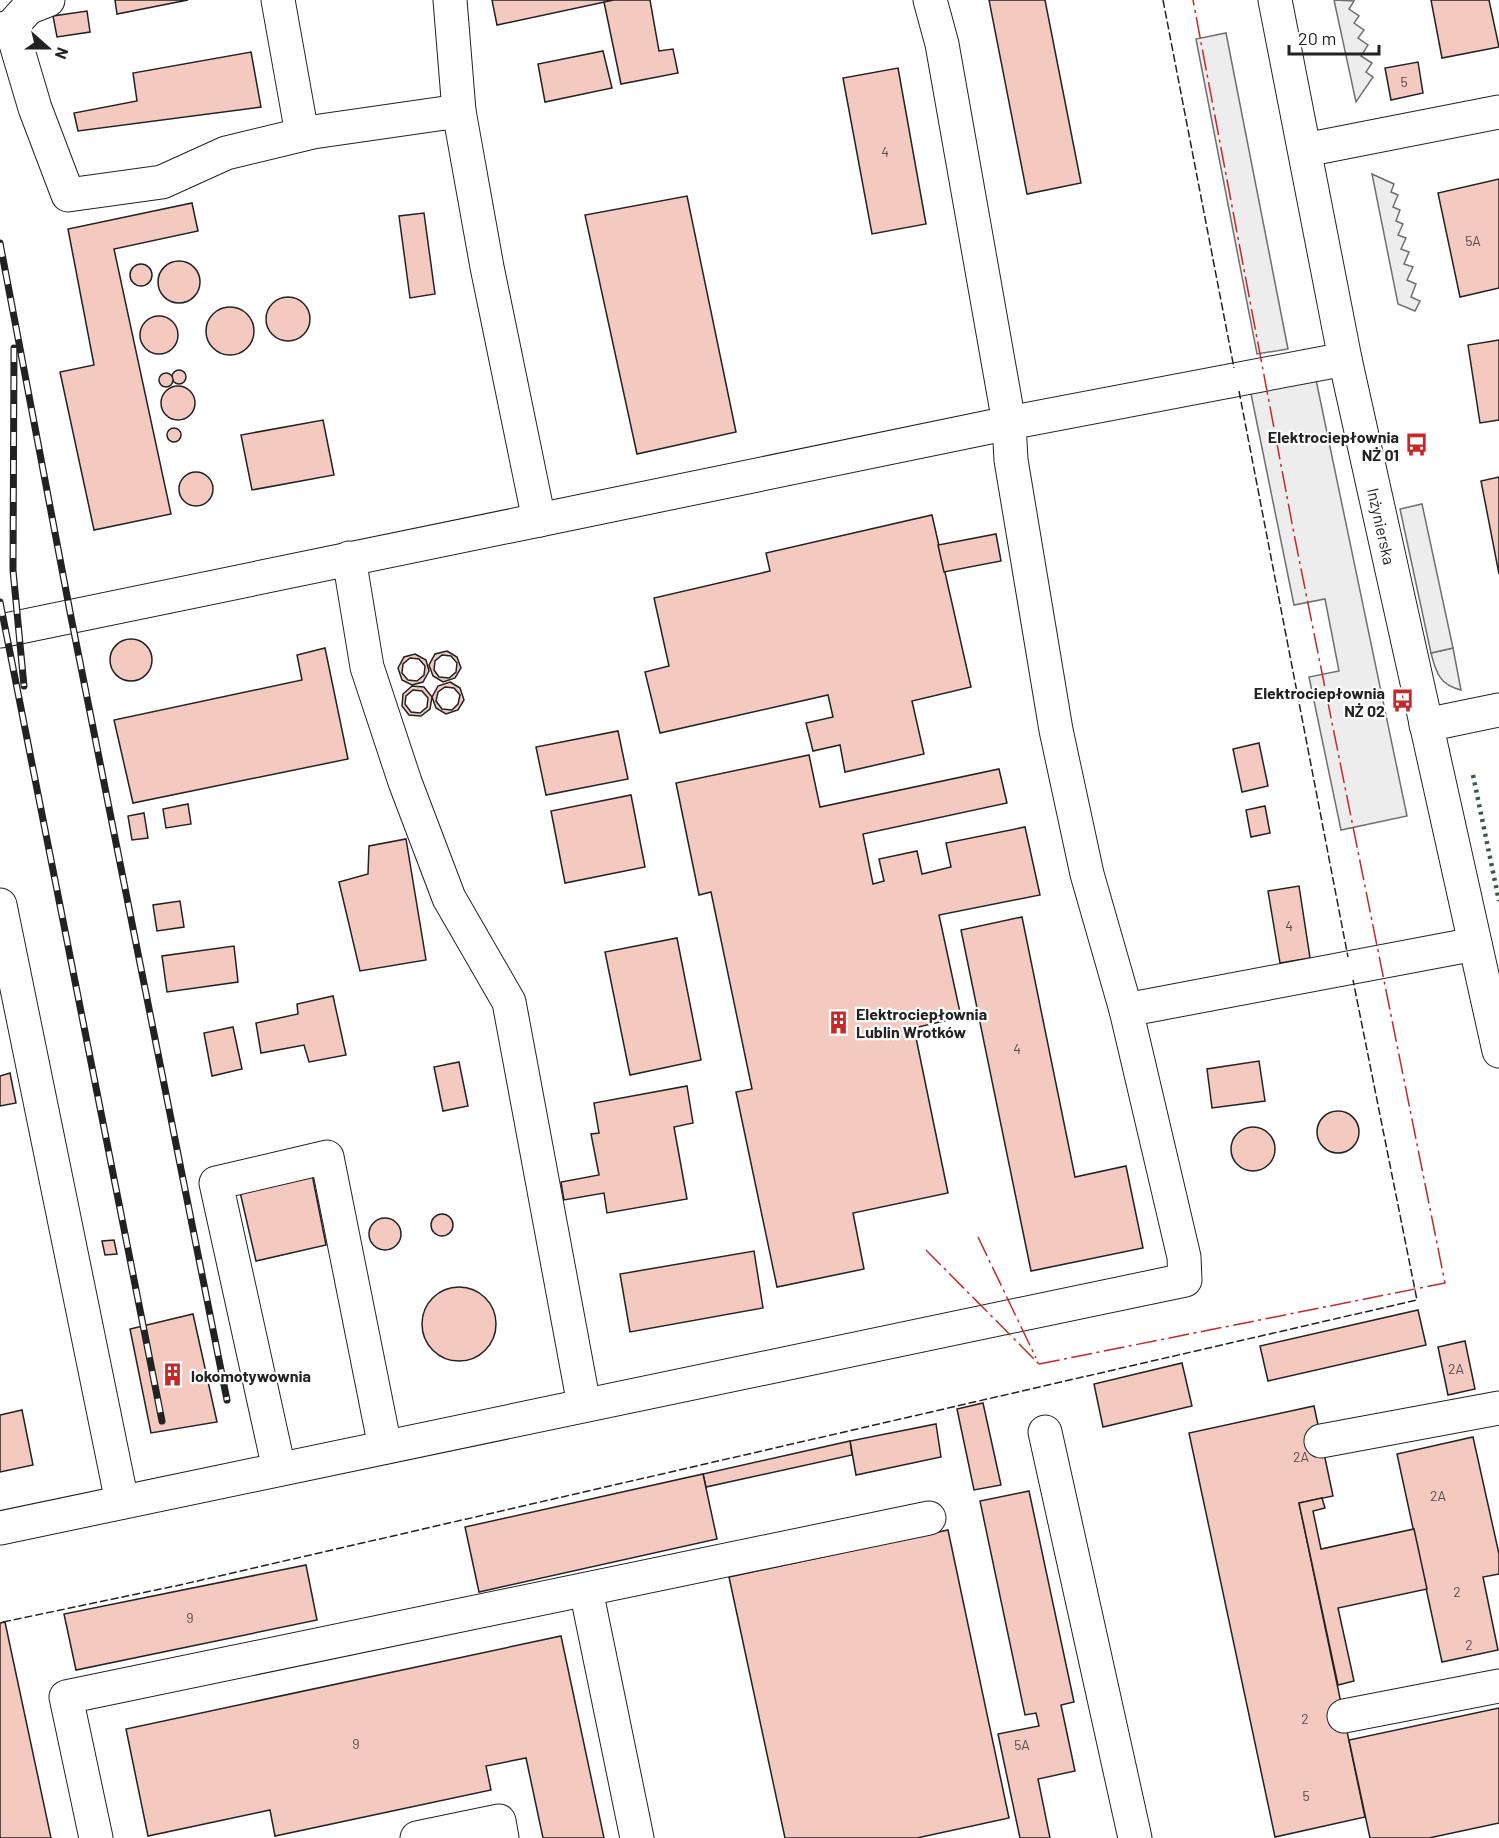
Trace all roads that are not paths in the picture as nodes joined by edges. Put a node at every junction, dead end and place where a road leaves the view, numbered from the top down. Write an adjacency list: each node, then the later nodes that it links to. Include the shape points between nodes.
1 (48, 0): 6 (street, via 28,8)
2 (278, 0): 9 (street)
3 (450, 0): 7 (street)
4 (930, 0): 12 (street, via 942,44)
5 (1275, 0): 10 (street, Inżynierska)
6 (5, 28): 9 (street, via 68,195 162,182 226,153)
7 (459, 111): 9 (street); 13 (street)
8 (1499, 112): 10 (street)
9 (303, 134)
10 (1305, 150): 11 (street, Inżynierska)
11 (1345, 359): 12 (street); 17 (street, Inżynierska)
12 (1009, 423): 13 (street); 21 (street, via 1011,460 1056,730 1087,874)
13 (538, 520): 14 (street)
14 (350, 558): 15 (street); 23 (street, via 367,667 405,782 449,898 509,1002)
15 (0, 631)
16 (1499, 710): 17 (street)
17 (1426, 724): 19 (street, Inżynierska)
18 (0, 905): 29 (street)
19 (1475, 944): 20 (street, Inżynierska); 21 (street)
20 (1493, 992): 22 (street, Inżynierska)
21 (1126, 1010): 23 (street, via 1184,1257 1185,1280)
22 (1499, 1051)
23 (584, 1405): 27 (street)
24 (1499, 1408): 26 (street)
25 (1045, 1432): 39 (street)
26 (1321, 1441)
27 (385, 1446): 28 (street); 28 (street, via 327,1157 216,1183)
28 (279, 1469): 29 (street)
29 (122, 1502): 31 (street)
30 (929, 1518): 32 (street)
31 (0, 1528)
32 (586, 1590): 35 (street, via 66,1697); 38 (street)
33 (1499, 1686): 34 (street)
34 (1344, 1716)
35 (96, 1838)
36 (417, 1838): 37 (street, via 499,1821)
37 (502, 1838)
38 (637, 1838)
39 (1135, 1838)

